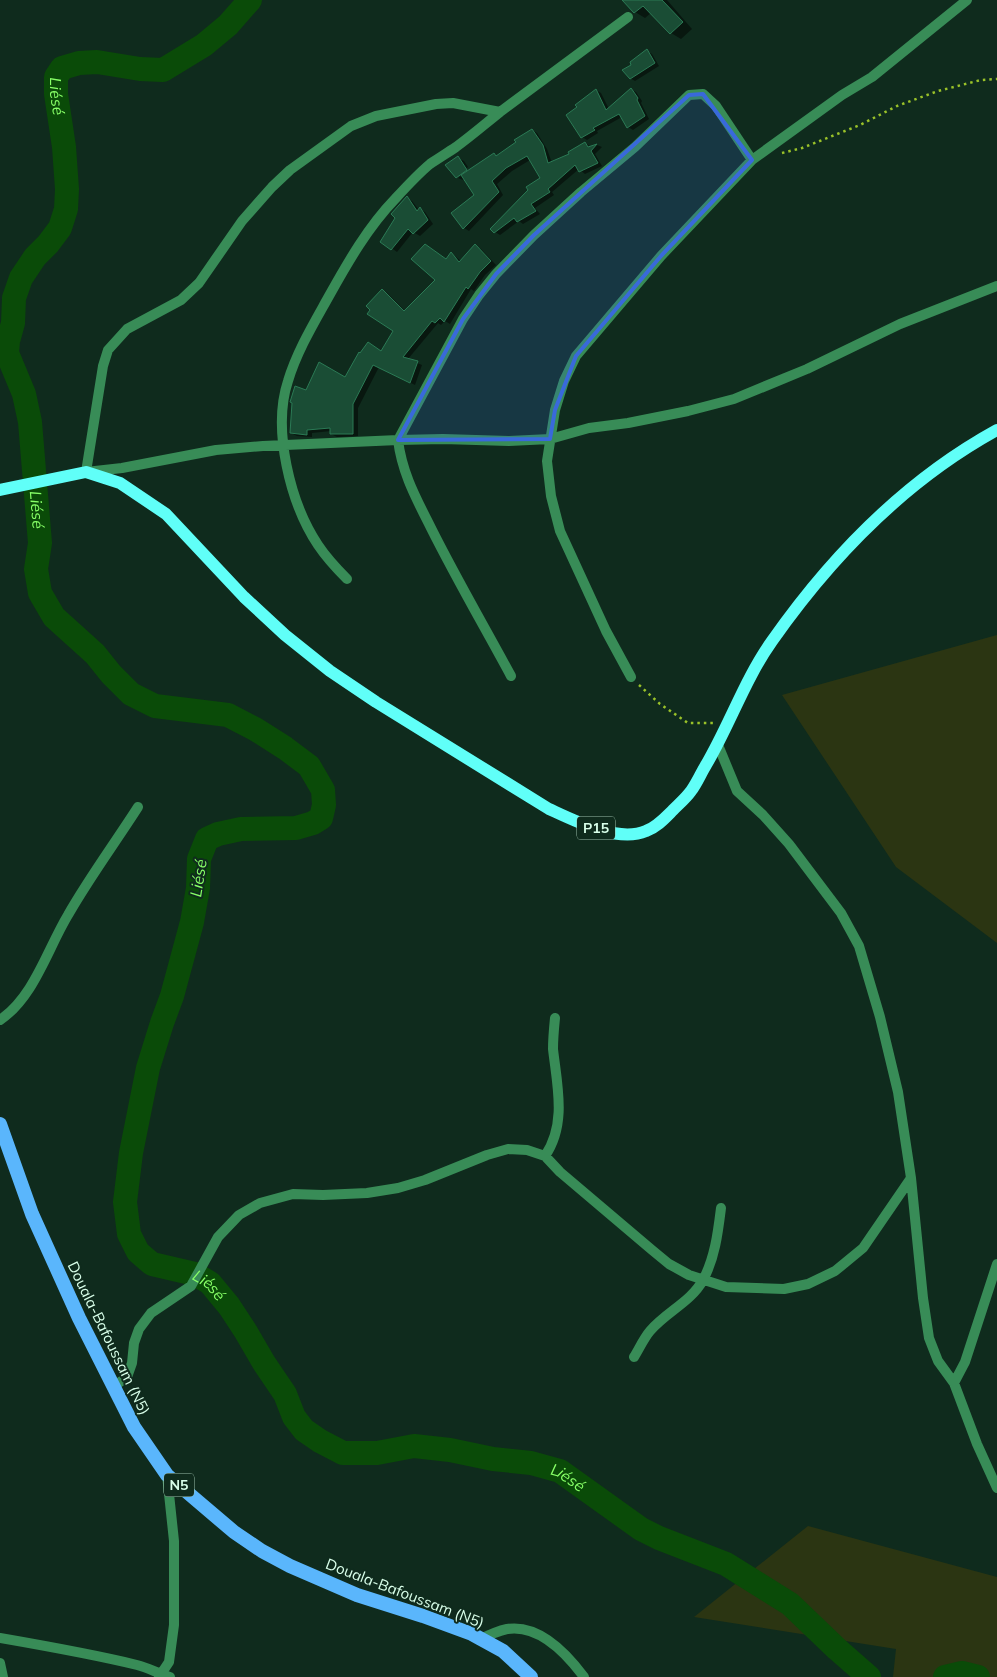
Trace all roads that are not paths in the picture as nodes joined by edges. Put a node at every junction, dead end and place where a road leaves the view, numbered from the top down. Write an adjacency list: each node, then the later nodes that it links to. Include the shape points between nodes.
1 (967, 0): 4 (street, via 872,78 823,108)
2 (628, 17): 3 (street)
3 (500, 112): 9 (street, via 429,165 367,232 308,334 288,381 281,423); 10 (street, via 453,103 376,116 351,126 290,170 242,221 199,283 181,300 127,329 108,350)
4 (752, 160): 7 (street, via 661,256 576,356 554,410); 8 (street, via 716,106 704,94 689,94 635,147 534,235 496,274 463,319)
5 (997, 286): 7 (street, via 900,324 807,369 734,399)
6 (997, 430): 15 (main road, P15, via 938,468 888,508 845,549 770,642)
7 (550, 439): 8 (street); 14 (street, via 547,461 560,531 606,632)
8 (398, 440): 9 (street); 13 (street, via 408,482)
9 (283, 445): 10 (street, via 216,450); 12 (street, via 304,520 317,544)
10 (86, 472): 11 (main road); 15 (main road, P15, via 120,483 166,514 244,597 285,635 338,676 549,809 576,821 612,833 647,831 662,821 692,790)
11 (0, 490)
12 (347, 579)
13 (511, 676)
14 (631, 677)
15 (718, 745): 21 (street, via 736,791 795,850 842,913 859,946 898,1092)
16 (138, 807): 17 (street, via 68,915 20,1002)
17 (3, 1015)
18 (555, 1018): 20 (street, via 553,1047 559,1107 557,1129)
19 (0, 1124): 27 (highway, Douala-Bafoussam (N5) / N5, via 32,1214)
20 (545, 1156): 24 (street, via 669,1264); 27 (street, via 508,1149 398,1188 367,1193 293,1194 260,1203 239,1215 218,1237 191,1286 151,1313 139,1329 127,1377)
21 (911, 1178): 24 (street, via 863,1248 835,1270 808,1284 784,1290 726,1287); 26 (street, via 930,1338 938,1361)
22 (721, 1208): 24 (street, via 718,1238)
23 (997, 1264): 26 (street, via 965,1362)
24 (703, 1280): 25 (street, via 690,1297 649,1331)
25 (634, 1357)
26 (954, 1383): 29 (street)
27 (113, 1387): 28 (highway, Douala-Bafoussam (N5) / N5, via 134,1427)
28 (167, 1475): 31 (highway, Douala-Bafoussam (N5) / N5, via 234,1532 290,1566 357,1595 449,1624); 33 (street, via 174,1541 174,1625 169,1662)
29 (997, 1488)
30 (0, 1638): 33 (street, via 140,1666)
31 (481, 1638): 35 (highway, Douala-Bafoussam (N5) / N5, via 503,1651); 36 (street, via 508,1629 542,1636 564,1653)
32 (0, 1663): 34 (street)
33 (163, 1676)
34 (3, 1677)
35 (531, 1677)
36 (584, 1677)

